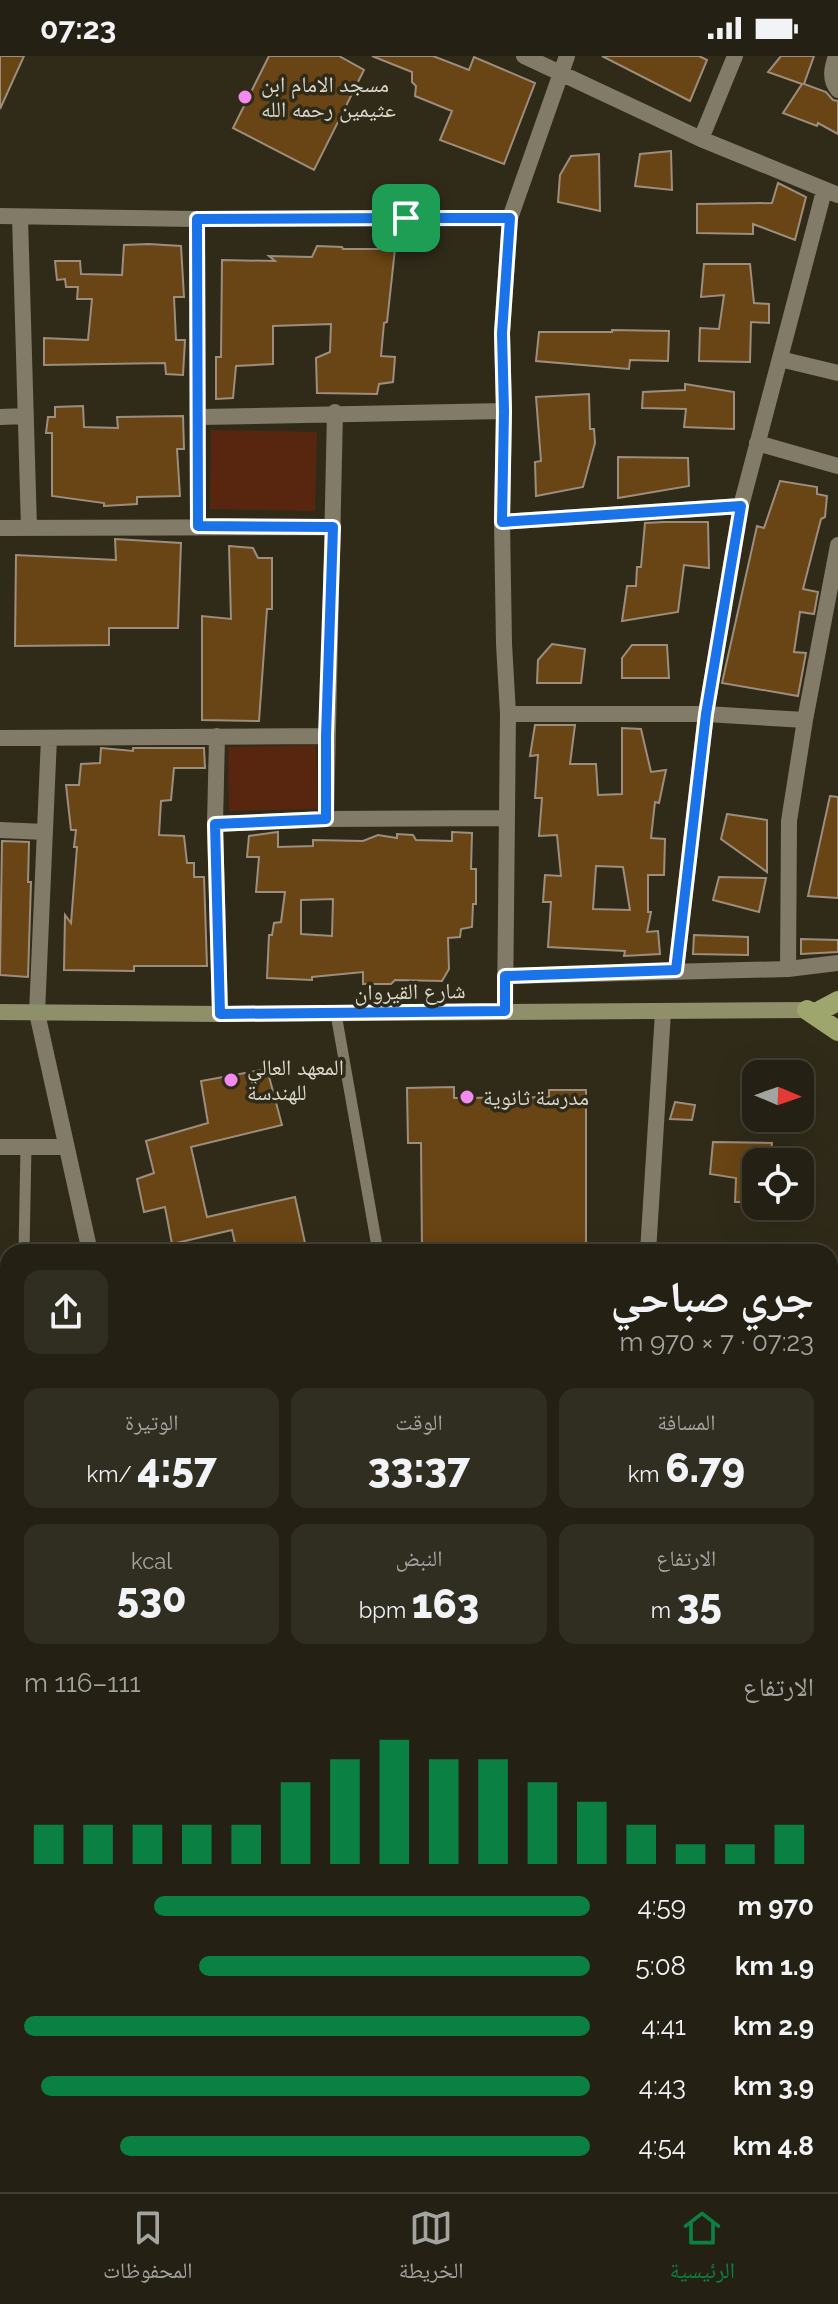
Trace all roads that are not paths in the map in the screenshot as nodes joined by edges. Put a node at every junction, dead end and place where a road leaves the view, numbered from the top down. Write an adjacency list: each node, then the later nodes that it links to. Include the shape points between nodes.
1 (524, 56): 4 (street)
2 (735, 56): 6 (street)
3 (836, 56): 5 (street, via 831,70)
4 (564, 64): 6 (street); 10 (street)
5 (838, 90)
6 (701, 139): 7 (street)
7 (831, 193): 12 (street)
8 (0, 216): 9 (street)
9 (20, 217): 11 (street); 16 (street)
10 (510, 218): 11 (street); 14 (street, via 502,333)
11 (197, 219): 18 (street)
12 (780, 359): 13 (street); 19 (street)
13 (838, 373)
14 (504, 411): 15 (street); 22 (street)
15 (335, 412): 18 (street); 24 (street)
16 (25, 416): 17 (street); 26 (street)
17 (0, 417)
18 (200, 417): 23 (street)
19 (757, 443): 20 (street); 21 (street)
20 (838, 466)
21 (741, 506): 22 (street); 30 (street)
22 (502, 522): 29 (street)
23 (198, 526): 24 (street); 26 (street)
24 (333, 527): 33 (street)
25 (0, 528): 26 (street)
26 (29, 528)
27 (838, 545): 28 (street)
28 (836, 567): 31 (street)
29 (508, 714): 30 (street); 36 (street)
30 (706, 714): 31 (street); 43 (street)
31 (805, 720): 42 (street, via 789,821)
32 (217, 736): 33 (street); 35 (street); 38 (street)
33 (326, 736): 37 (street)
34 (0, 738): 35 (street)
35 (49, 738): 40 (street)
36 (506, 818): 37 (street); 44 (street)
37 (326, 819): 38 (street)
38 (215, 824): 50 (street)
39 (0, 830): 40 (street)
40 (45, 832): 49 (street)
41 (838, 963): 42 (street)
42 (788, 969): 43 (street)
43 (676, 970): 44 (street)
44 (505, 976): 46 (street)
45 (826, 1008): 48 (main road, شارع القيروان); 52 (main road)
46 (505, 1011): 48 (main road, شارع القيروان); 51 (main road, شارع القيروان)
47 (0, 1012): 49 (main road, شارع القيروان)
48 (663, 1012): 59 (street)
49 (37, 1013): 50 (main road, شارع القيروان); 55 (street)
50 (220, 1014): 51 (main road, شارع القيروان)
51 (336, 1014): 58 (lane)
52 (838, 1031)
53 (0, 1147): 54 (street)
54 (26, 1147): 55 (street); 56 (lane)
55 (66, 1147): 57 (street)
56 (24, 1244)
57 (88, 1244)
58 (377, 1244)
59 (648, 1244)

